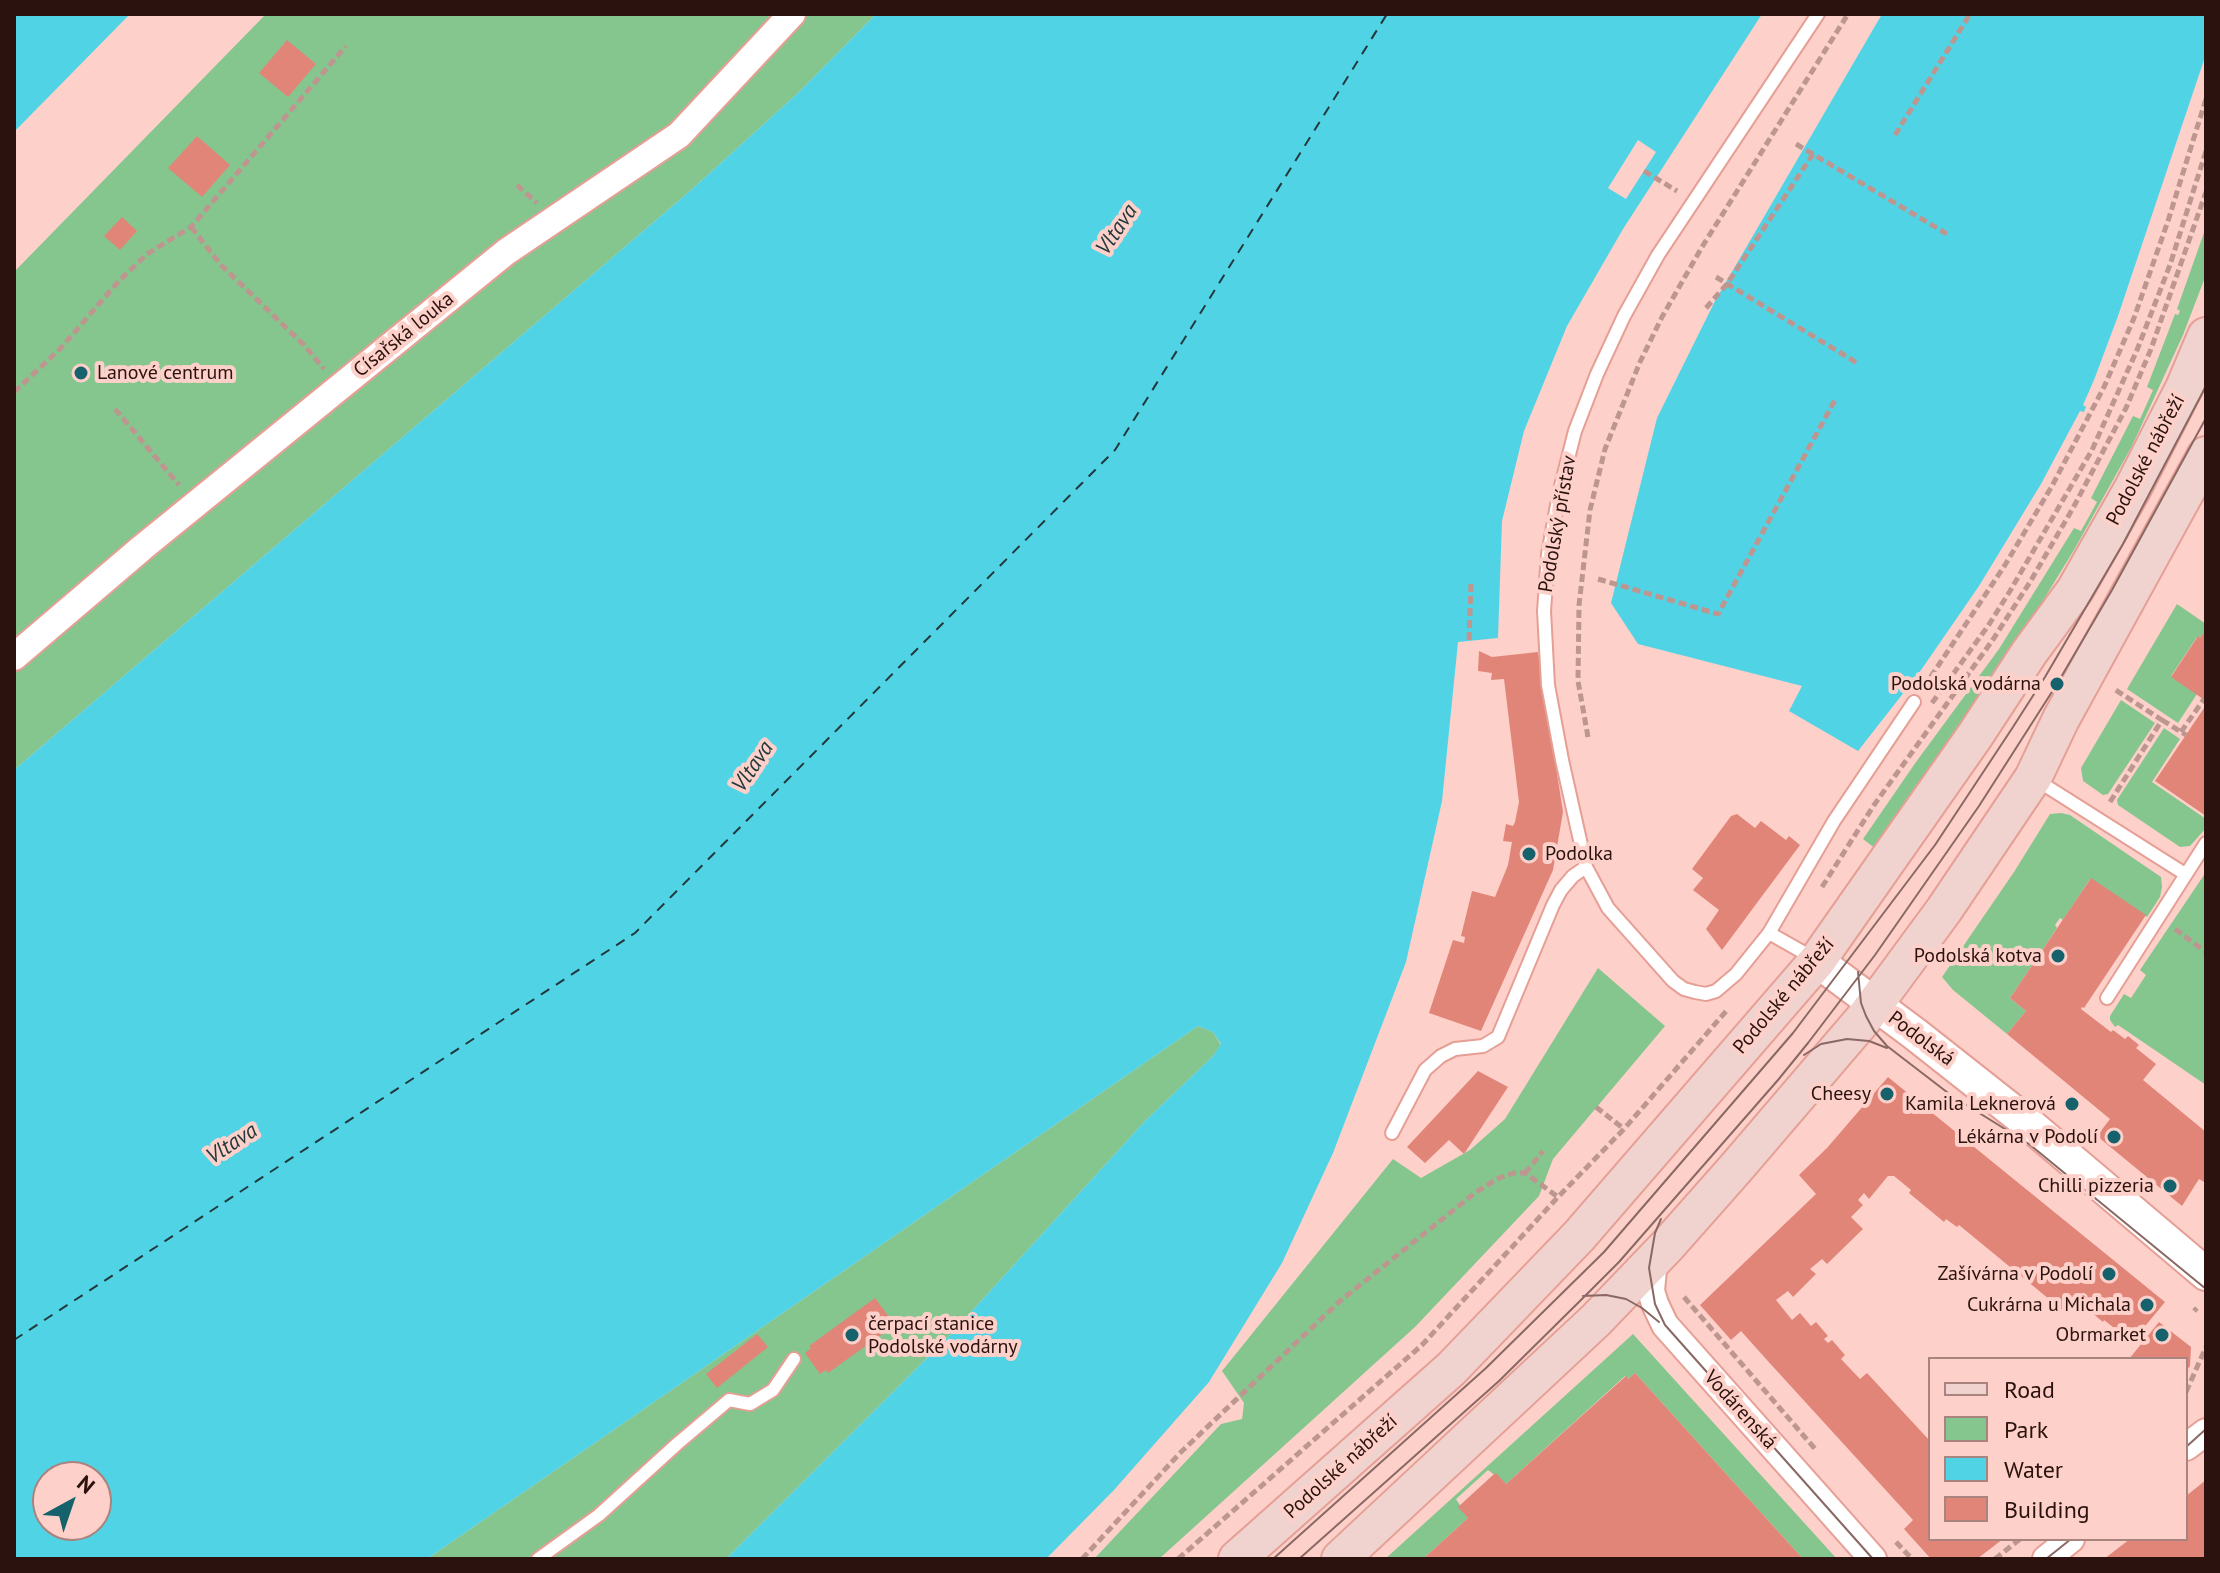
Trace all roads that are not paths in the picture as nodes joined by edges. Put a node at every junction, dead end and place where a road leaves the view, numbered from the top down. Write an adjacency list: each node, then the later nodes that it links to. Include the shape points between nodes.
1 (792, 14): 5 (street, Císařská louka, via 679,135 506,252)
2 (1818, 14): 9 (lane, Podolský přístav, via 1658,255 1597,374 1575,431 1548,554 1544,611 1548,685)
3 (2203, 355): 12 (main road, Podolské nábřeží, via 2075,590)
4 (2206, 455): 7 (main road)
5 (14, 657)
6 (1914, 702): 11 (lane, via 1834,821)
7 (2033, 778): 10 (lane); 14 (main road)
8 (2206, 843): 10 (lane)
9 (1586, 867): 11 (lane, Podolský přístav, via 1608,908 1684,989 1716,991); 15 (lane, via 1553,905 1498,1037 1483,1046 1455,1049 1425,1070)
10 (2185, 874): 13 (lane)
11 (1769, 933): 12 (lane)
12 (1817, 961): 14 (street, Podolská); 23 (main road, Podolské nábřeží, via 1579,1236 1451,1369)
13 (2107, 998)
14 (1874, 1004): 16 (main road); 17 (street, Podolská, via 2024,1120)
15 (1392, 1133)
16 (1667, 1246): 24 (main road, via 1596,1320); 25 (street, Vodárenská, via 1653,1269 1651,1291 1665,1325)
17 (2206, 1274)
18 (794, 1359): 22 (lane, via 773,1390 750,1404 729,1400 599,1515)
19 (2206, 1432): 20 (street)
20 (2188, 1446)
21 (2068, 1541): 26 (street)
22 (538, 1559)
23 (1237, 1559)
24 (1340, 1559)
25 (1873, 1559)
26 (2046, 1559)

